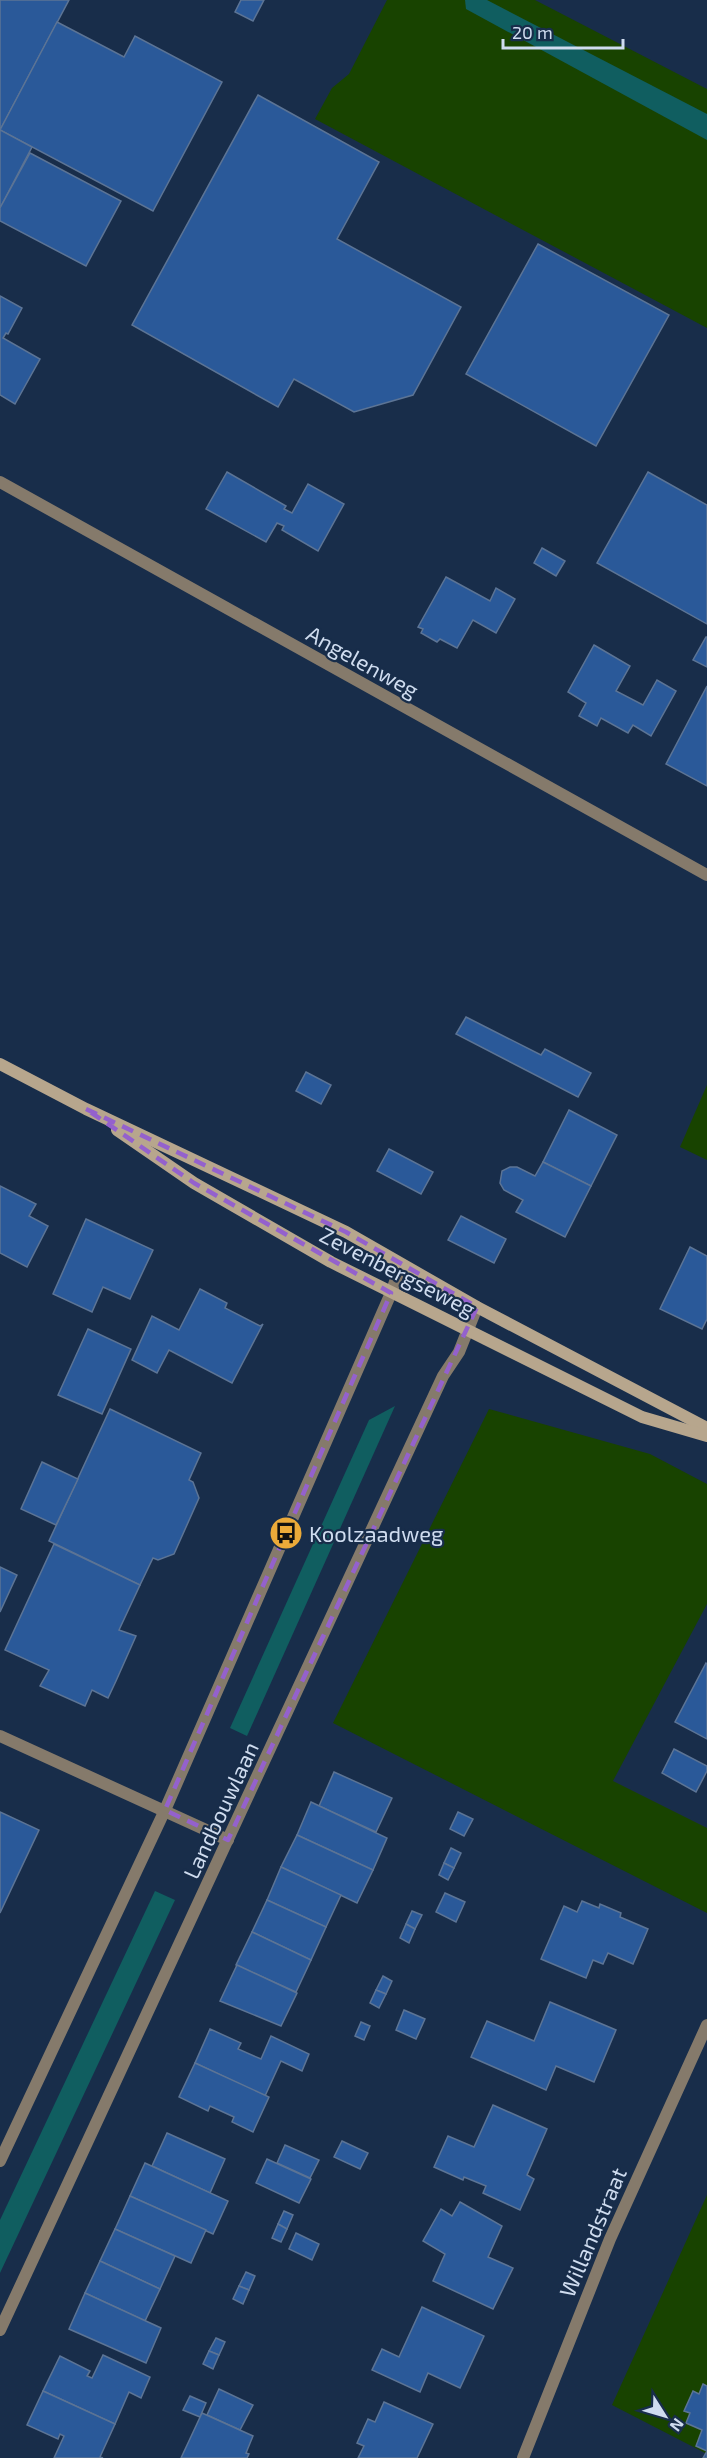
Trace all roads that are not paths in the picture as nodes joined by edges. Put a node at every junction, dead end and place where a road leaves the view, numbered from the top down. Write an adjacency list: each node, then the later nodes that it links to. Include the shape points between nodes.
1 (0, 482): 2 (street, Angelenweg)
2 (707, 875)
3 (0, 1064): 4 (street, Zevenbergseweg)
4 (86, 1109): 5 (street, Zevenbergseweg, via 346,1232); 6 (street, Zevenbergseweg, via 194,1183)
5 (401, 1265): 6 (street); 7 (street, Zevenbergseweg)
6 (391, 1293): 8 (street, Zevenbergseweg); 12 (street)
7 (477, 1307): 8 (street, Landbouwlaan); 9 (street, Zevenbergseweg)
8 (468, 1330): 10 (street, Zevenbergseweg, via 642,1417); 13 (street, Landbouwlaan, via 443,1376)
9 (707, 1428)
10 (707, 1436)
11 (0, 1736): 12 (street)
12 (165, 1810): 13 (street); 15 (street)
13 (228, 1840): 16 (street, Landbouwlaan)
14 (707, 2025): 17 (street, Willandstraat, via 610,2239)
15 (0, 2161)
16 (0, 2330)
17 (523, 2458)

